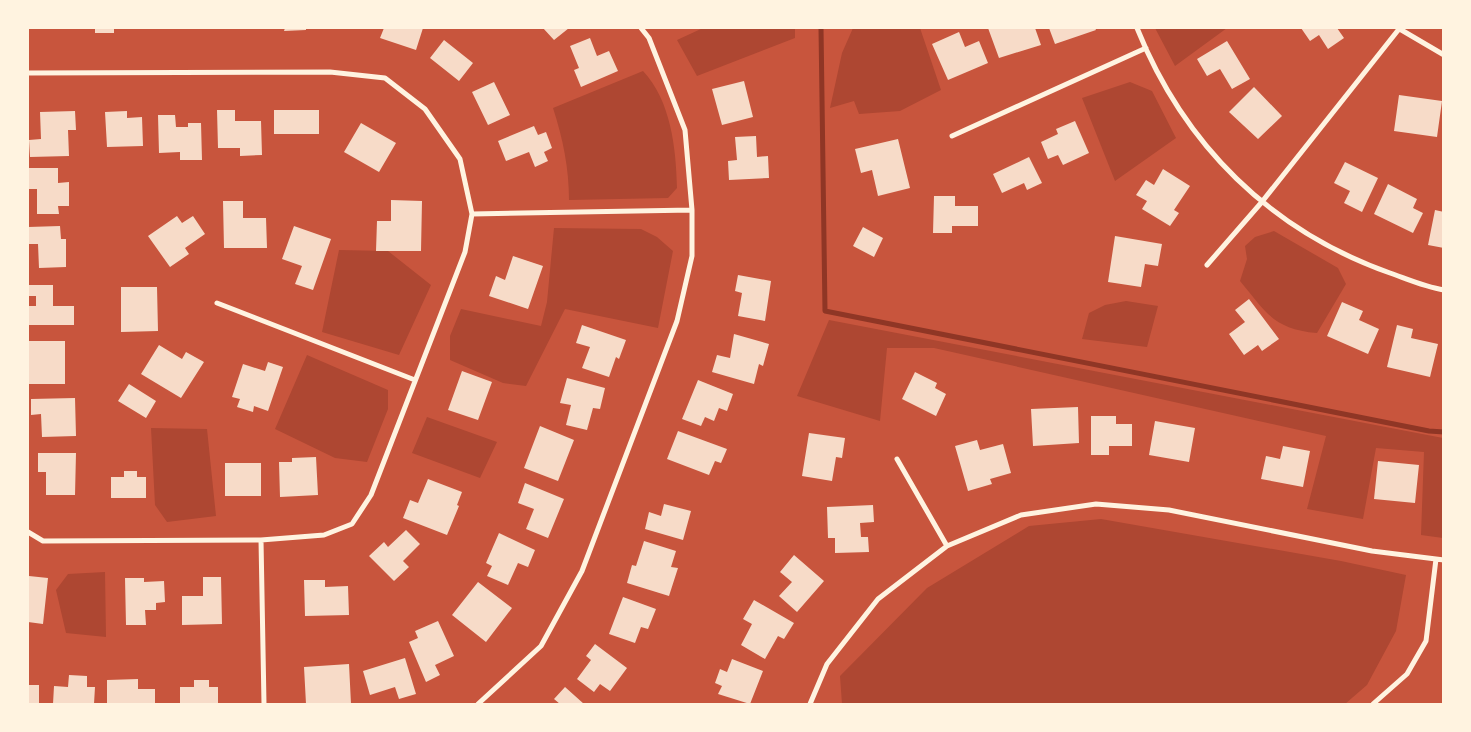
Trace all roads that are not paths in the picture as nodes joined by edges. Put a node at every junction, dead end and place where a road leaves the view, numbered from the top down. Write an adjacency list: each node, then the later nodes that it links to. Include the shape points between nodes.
1 (641, 28): 9 (street, via 685,130)
2 (1137, 28): 4 (street)
3 (1398, 28): 5 (street); 8 (street)
4 (1146, 48): 7 (street); 8 (street, via 1174,101 1221,161)
5 (1444, 55)
6 (28, 73): 10 (street, via 330,72 385,78 424,109 460,159)
7 (952, 136)
8 (1261, 202): 11 (street); 12 (street, via 1303,233 1355,261)
9 (692, 210): 10 (street); 22 (street, via 692,256 677,321 582,571 541,646)
10 (472, 214): 14 (street, via 465,252)
11 (1208, 265)
12 (1444, 290)
13 (217, 303): 14 (street)
14 (415, 380): 17 (street, via 371,495 352,524 324,534)
15 (897, 459): 18 (street)
16 (28, 532): 17 (street, via 43,541)
17 (261, 540): 21 (street)
18 (947, 546): 19 (street, via 1021,515 1096,504 1168,510 1372,551); 23 (street, via 878,599 827,664)
19 (1436, 559): 20 (street); 24 (street, via 1426,641 1408,674)
20 (1444, 560)
21 (264, 704)
22 (478, 704)
23 (810, 704)
24 (1373, 704)

